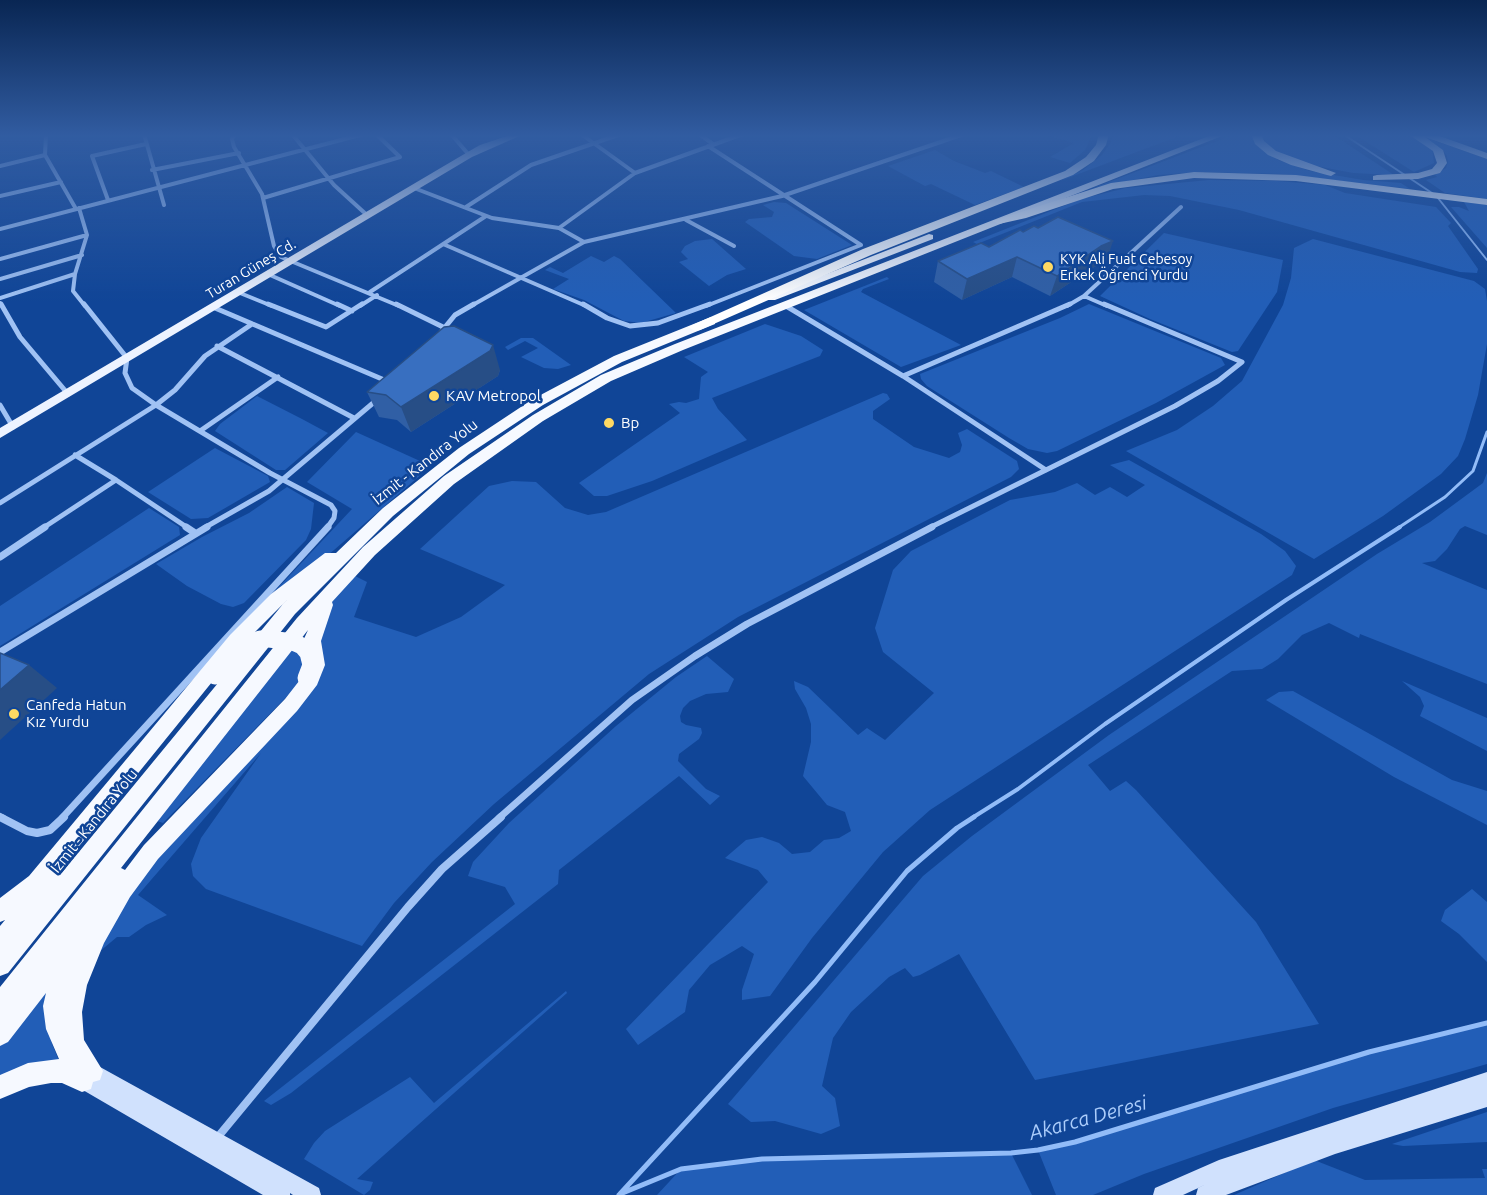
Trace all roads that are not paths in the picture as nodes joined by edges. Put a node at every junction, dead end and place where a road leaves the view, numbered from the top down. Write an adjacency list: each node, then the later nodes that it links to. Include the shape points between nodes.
1 (27, 190): 20 (street)
2 (66, 190): 28 (street)
3 (104, 190): 23 (street)
4 (148, 190): 23 (street)
5 (160, 190): 25 (street)
6 (259, 190): 22 (street)
7 (292, 190): 22 (street)
8 (340, 190): 29 (street)
9 (411, 190): 29 (main road, Turan Güneş Cd.)
10 (419, 190): 26 (street)
11 (493, 190): 26 (street)
12 (612, 190): 33 (street)
13 (773, 190): 21 (street)
14 (800, 190): 21 (street)
15 (1026, 190): 57 (highway, via 853,257)
16 (1051, 190): 57 (highway, İzmit - Kandıra Yolu)
17 (1079, 190): 32 (highway, İzmit - Kandıra Yolu)
18 (1100, 190): 32 (highway)
19 (1387, 190): 24 (highway)
20 (0, 196)
21 (782, 196): 31 (street); 44 (street, via 861,245 722,300 643,326 619,323 576,300)
22 (263, 198): 41 (street, via 274,246 281,257)
23 (108, 200): 28 (street)
24 (1487, 202)
25 (164, 205)
26 (466, 207): 30 (street)
27 (1181, 207): 49 (street)
28 (78, 208): 34 (street); 35 (street)
29 (368, 216): 41 (main road, Turan Güneş Cd.)
30 (486, 216): 33 (street); 37 (street)
31 (685, 220): 36 (street); 38 (street)
32 (999, 221): 52 (highway, İzmit - Kandıra Yolu)
33 (558, 228): 36 (street)
34 (0, 229)
35 (87, 235): 39 (street); 40 (street)
36 (584, 242): 44 (street)
37 (443, 244): 44 (street); 46 (street)
38 (734, 246)
39 (82, 255): 42 (street); 45 (street)
40 (0, 259)
41 (292, 262): 43 (main road, Turan Güneş Cd.); 46 (street)
42 (75, 274): 50 (street); 60 (street, via 74,291)
43 (270, 275): 47 (main road, Turan Güneş Cd.); 54 (street)
44 (520, 278): 56 (street, via 455,315)
45 (0, 279)
46 (370, 292): 48 (street)
47 (240, 293): 53 (main road, Turan Güneş Cd.); 54 (street, via 326,327)
48 (377, 295): 54 (street); 56 (street)
49 (1084, 296): 61 (street, via 1061,310); 71 (street, via 1242,362 1198,394)
50 (0, 298)
51 (0, 303): 63 (street, via 20,337)
52 (786, 306): 61 (street); 78 (highway, İzmit - Kandıra Yolu, via 606,378 555,408 417,506)
53 (214, 308): 55 (street); 60 (main road, Turan Güneş Cd.)
54 (352, 311)
55 (252, 324): 59 (street); 66 (street, via 395,384)
56 (443, 327): 58 (street)
57 (694, 327): 76 (highway, İzmit - Kandıra Yolu, via 592,372 538,402 436,472)
58 (433, 343)
59 (217, 346): 62 (street); 65 (street)
60 (127, 358): 63 (main road, Turan Güneş Cd.); 65 (street, via 126,380)
61 (903, 376): 71 (street)
62 (278, 377): 66 (street); 68 (street)
63 (68, 394): 67 (main road, Turan Güneş Cd.)
64 (0, 405): 67 (street)
65 (156, 405): 68 (street); 70 (street)
66 (354, 418): 73 (street)
67 (13, 427): 69 (main road, Turan Güneş Cd.)
68 (200, 431): 73 (street)
69 (0, 434)
70 (75, 455): 72 (street); 74 (street)
71 (1046, 470): 92 (street, via 747,624 632,700 442,869)
72 (116, 480): 75 (street); 77 (street)
73 (282, 480): 75 (street); 80 (street, via 331,505 334,518 327,528 50,830 27,831)
74 (0, 503)
75 (195, 533): 79 (street)
76 (366, 533): 81 (highway, via 312,570 236,640); 84 (highway, İzmit - Kandıra Yolu, via 289,609)
77 (0, 558)
78 (332, 591): 85 (highway, İzmit - Kandıra Yolu); 87 (highway, via 312,641 316,665 311,680 166,834 123,890 96,936 76,985 70,1012 72,1042)
79 (0, 652)
80 (0, 817)
81 (6, 921): 82 (highway, bridge, via 235,651 260,639 302,646 311,665 289,700 177,811); 83 (highway)
82 (81, 927): 86 (highway); 87 (highway, via 59,981 55,1006 66,1048)
83 (0, 943)
84 (0, 965)
85 (0, 1005)
86 (0, 1034)
87 (86, 1076): 89 (highway, via 51,1071); 91 (highway, via 32,1085); 92 (main road); 93 (main road)
88 (1487, 1081): 95 (main road, via 1219,1169)
89 (0, 1087)
90 (1487, 1098): 96 (main road, via 1335,1145)
91 (0, 1100)
92 (214, 1140): 94 (main road)
93 (281, 1195)
94 (312, 1195)
95 (1162, 1195)
96 (1205, 1195)

